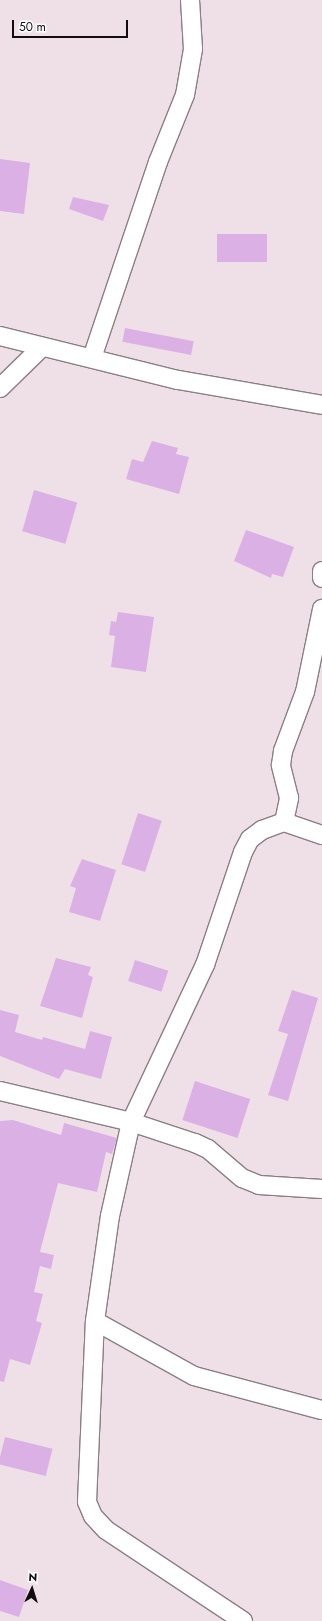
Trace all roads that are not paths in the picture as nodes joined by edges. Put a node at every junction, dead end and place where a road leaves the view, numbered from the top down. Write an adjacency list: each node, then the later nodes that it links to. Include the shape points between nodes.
1 (190, 0): 4 (street, via 193,49 184,95 158,162)
2 (0, 336): 3 (street)
3 (42, 347): 4 (street); 5 (street)
4 (92, 358): 6 (street, via 178,380)
5 (0, 388)
6 (322, 405)
7 (322, 571): 8 (street)
8 (322, 578)
9 (322, 609): 10 (street, via 305,692 283,752 281,765 288,798)
10 (284, 822): 11 (street); 13 (street, via 262,830 250,839 243,852 205,965)
11 (322, 835)
12 (0, 1091): 13 (street)
13 (131, 1122): 14 (street, via 208,1149 242,1178 259,1185); 15 (street, via 110,1216)
14 (322, 1189)
15 (95, 1321): 16 (street, via 194,1376 220,1386 280,1396); 17 (street, via 87,1502 93,1516 106,1530)
16 (322, 1410)
17 (243, 1621)

